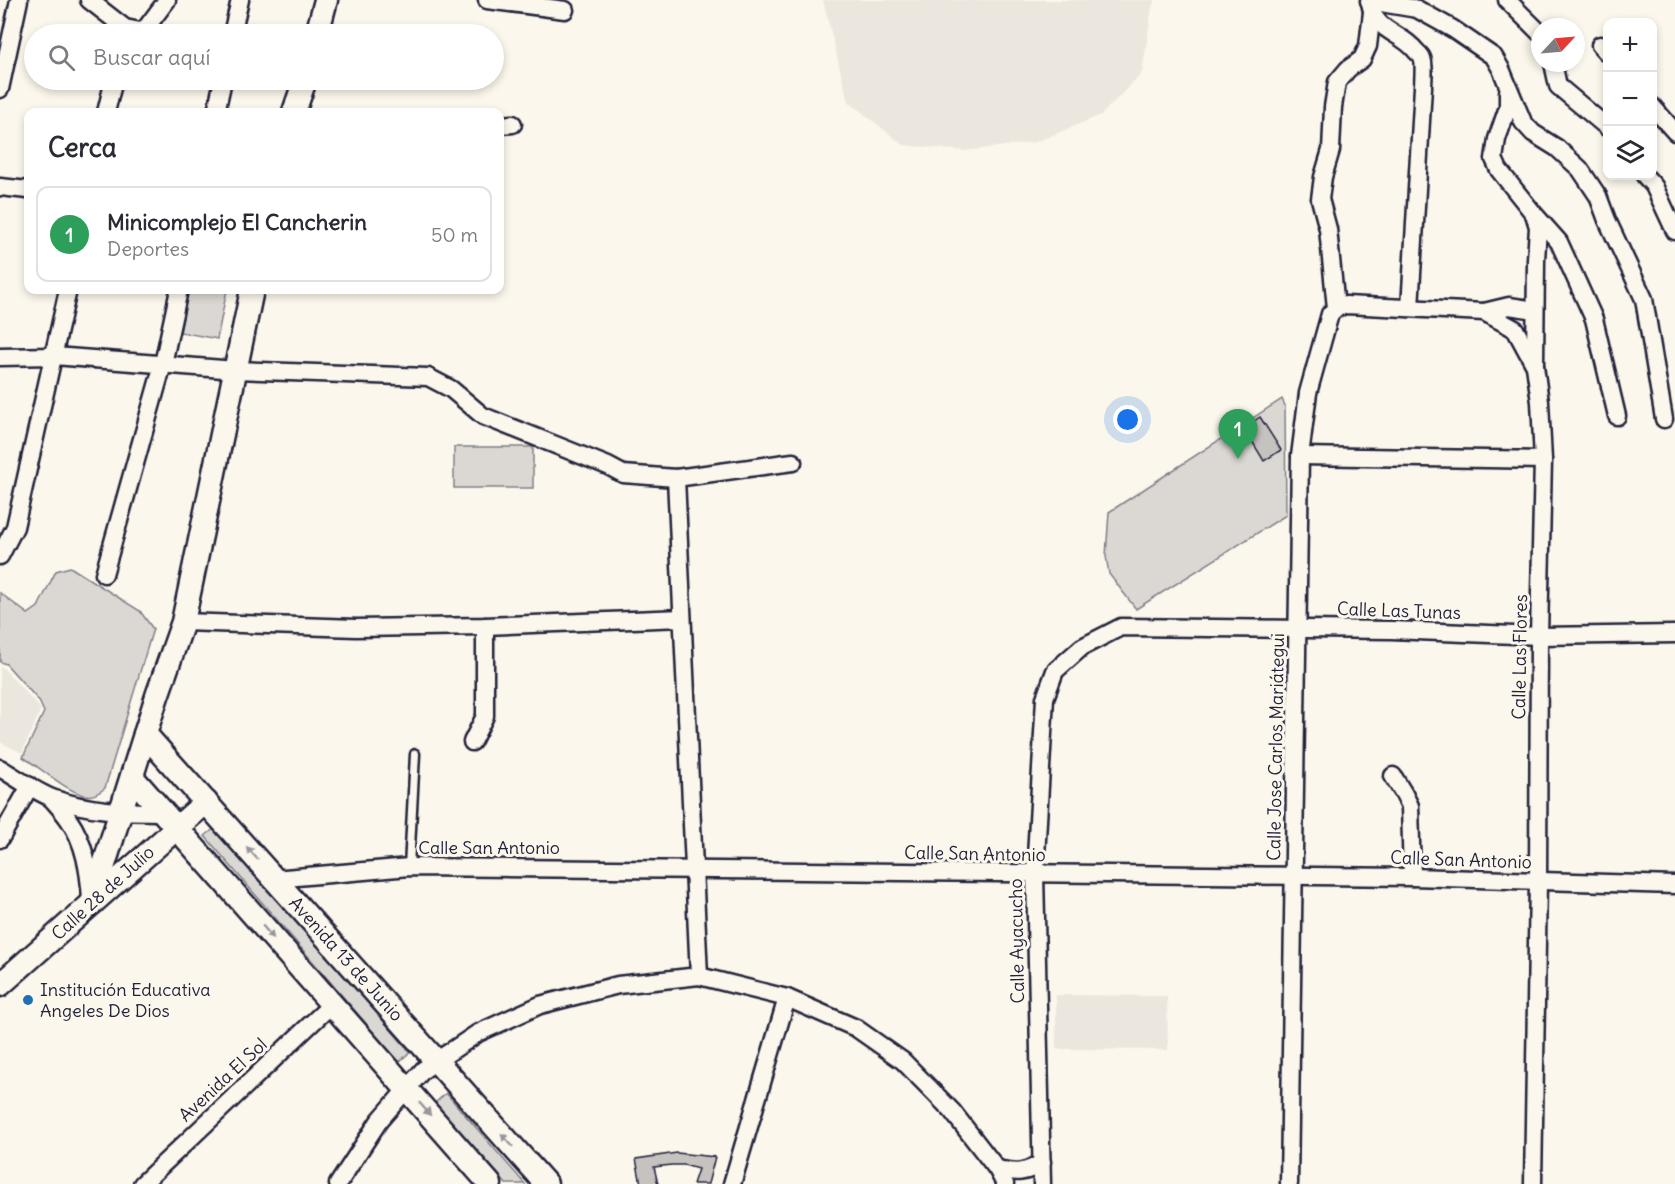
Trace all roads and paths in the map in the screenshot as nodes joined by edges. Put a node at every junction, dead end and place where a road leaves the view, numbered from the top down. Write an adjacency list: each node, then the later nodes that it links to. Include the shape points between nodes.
1 (19, 0): 18 (street)
2 (88, 0): 11 (street)
3 (167, 0): 12 (street)
4 (240, 0): 13 (street)
5 (326, 0): 14 (street)
6 (487, 0): 8 (street)
7 (1507, 0): 15 (street)
8 (519, 2): 10 (street)
9 (1370, 5): 17 (street, via 1417,9 1453,29 1494,57); 36 (street, via 1381,25 1411,44 1423,58); 38 (street, via 1368,46 1362,59 1337,82 1331,150 1320,199 1328,229)
10 (565, 10)
11 (116, 24)
12 (154, 24)
13 (234, 24)
14 (320, 24)
15 (1531, 24)
16 (1556, 72): 26 (street, via 1558,86)
17 (1508, 84): 31 (street, via 1508,107 1494,159); 46 (street, via 1523,122 1580,169 1598,196 1644,299)
18 (0, 89)
19 (112, 90): 22 (street)
20 (221, 90): 23 (street)
21 (301, 90): 24 (street)
22 (107, 108)
23 (217, 108)
24 (295, 108)
25 (1657, 111): 27 (street)
26 (1606, 126)
27 (1675, 132)
28 (1649, 180): 32 (street)
29 (0, 187): 30 (street)
30 (24, 190)
31 (1534, 214): 37 (street, via 1538,227); 45 (street, via 1560,242 1594,319)
32 (1675, 231)
33 (67, 294): 40 (street)
34 (178, 294): 42 (street)
35 (251, 294): 44 (street)
36 (1410, 308): 38 (street, Calle Las Flores, via 1346,305); 39 (street, Calle Las Flores)
37 (1535, 310): 39 (street, via 1509,306); 43 (street)
38 (1333, 311): 47 (street, Calle Jose Carlos Mariátegui, via 1308,393)
39 (1484, 312): 43 (street, Calle Las Flores, via 1515,329)
40 (54, 356): 41 (street); 42 (street); 51 (street)
41 (0, 357)
42 (163, 364): 44 (street); 53 (street)
43 (1535, 366): 48 (street, Calle Las Flores)
44 (236, 370): 50 (street, via 428,377 451,389 483,416 623,474); 55 (street)
45 (1617, 416)
46 (1664, 419)
47 (1300, 456): 48 (street); 58 (street, Calle Jose Carlos Mariátegui)
48 (1543, 460): 60 (street, Calle Las Flores)
49 (793, 462): 50 (street)
50 (676, 478): 54 (street)
51 (7, 523): 52 (street)
52 (0, 556)
53 (104, 574)
54 (682, 618): 56 (street); 74 (street)
55 (183, 622): 56 (street, via 356,628); 61 (street)
56 (485, 626): 62 (street, via 485,716)
57 (1121, 627): 58 (street, Calle Las Tunas); 75 (street, Calle Ayacucho, via 1082,647 1055,671 1045,698)
58 (1298, 628): 60 (street, Calle Las Tunas); 76 (street, Calle Jose Carlos Mariátegui)
59 (1675, 634): 60 (street, Calle Las Tunas)
60 (1539, 636): 79 (street, Calle Las Flores)
61 (146, 734): 66 (street); 69 (street, Avenida 13 de Junio)
62 (472, 742)
63 (415, 754): 73 (lane)
64 (0, 768): 67 (street)
65 (1393, 776): 77 (street, via 1410,806)
66 (132, 777): 70 (street); 71 (street)
67 (30, 786): 68 (street); 72 (street)
68 (51, 798): 70 (street); 81 (street, via 70,821 82,847)
69 (206, 802): 71 (street, Calle 28 de Julio); 78 (street, Avenida 13 de Junio, one-way to 69)
70 (120, 812): 71 (street); 81 (street)
71 (169, 820): 81 (street, Calle 28 de Julio); 85 (street, one-way to 85)
72 (0, 839)
73 (409, 867): 74 (street, Calle San Antonio); 78 (street, Calle San Antonio)
74 (694, 869): 75 (street, Calle San Antonio); 82 (street)
75 (1035, 874): 76 (street, Calle San Antonio); 88 (street, Calle Ayacucho)
76 (1293, 876): 77 (street, Calle San Antonio); 96 (street, Calle Jose Carlos Mariátegui)
77 (1412, 877): 79 (street, Calle San Antonio)
78 (274, 879): 86 (street, Avenida 13 de Junio)
79 (1539, 882): 80 (street, Calle San Antonio); 97 (street, Calle Las Flores)
80 (1675, 885)
81 (92, 903): 83 (street, Calle 28 de Julio)
82 (699, 976): 84 (street); 86 (street, via 618,985 540,1005 478,1033)
83 (0, 985)
84 (787, 998): 89 (street, via 856,1028 903,1061 951,1111); 94 (street)
85 (332, 1004): 87 (street); 90 (street, Avenida El Sol)
86 (436, 1061): 87 (street); 93 (street, Avenida 13 de Junio, one-way to 86)
87 (407, 1089): 91 (street, via 379,1121); 92 (street, one-way to 92)
88 (1042, 1162): 89 (street, via 1032,1170); 95 (street, Calle Ayacucho)
89 (1001, 1177)
90 (142, 1184)
91 (338, 1184)
92 (490, 1184)
93 (546, 1184)
94 (732, 1184)
95 (1042, 1184)
96 (1289, 1184)
97 (1533, 1184)

